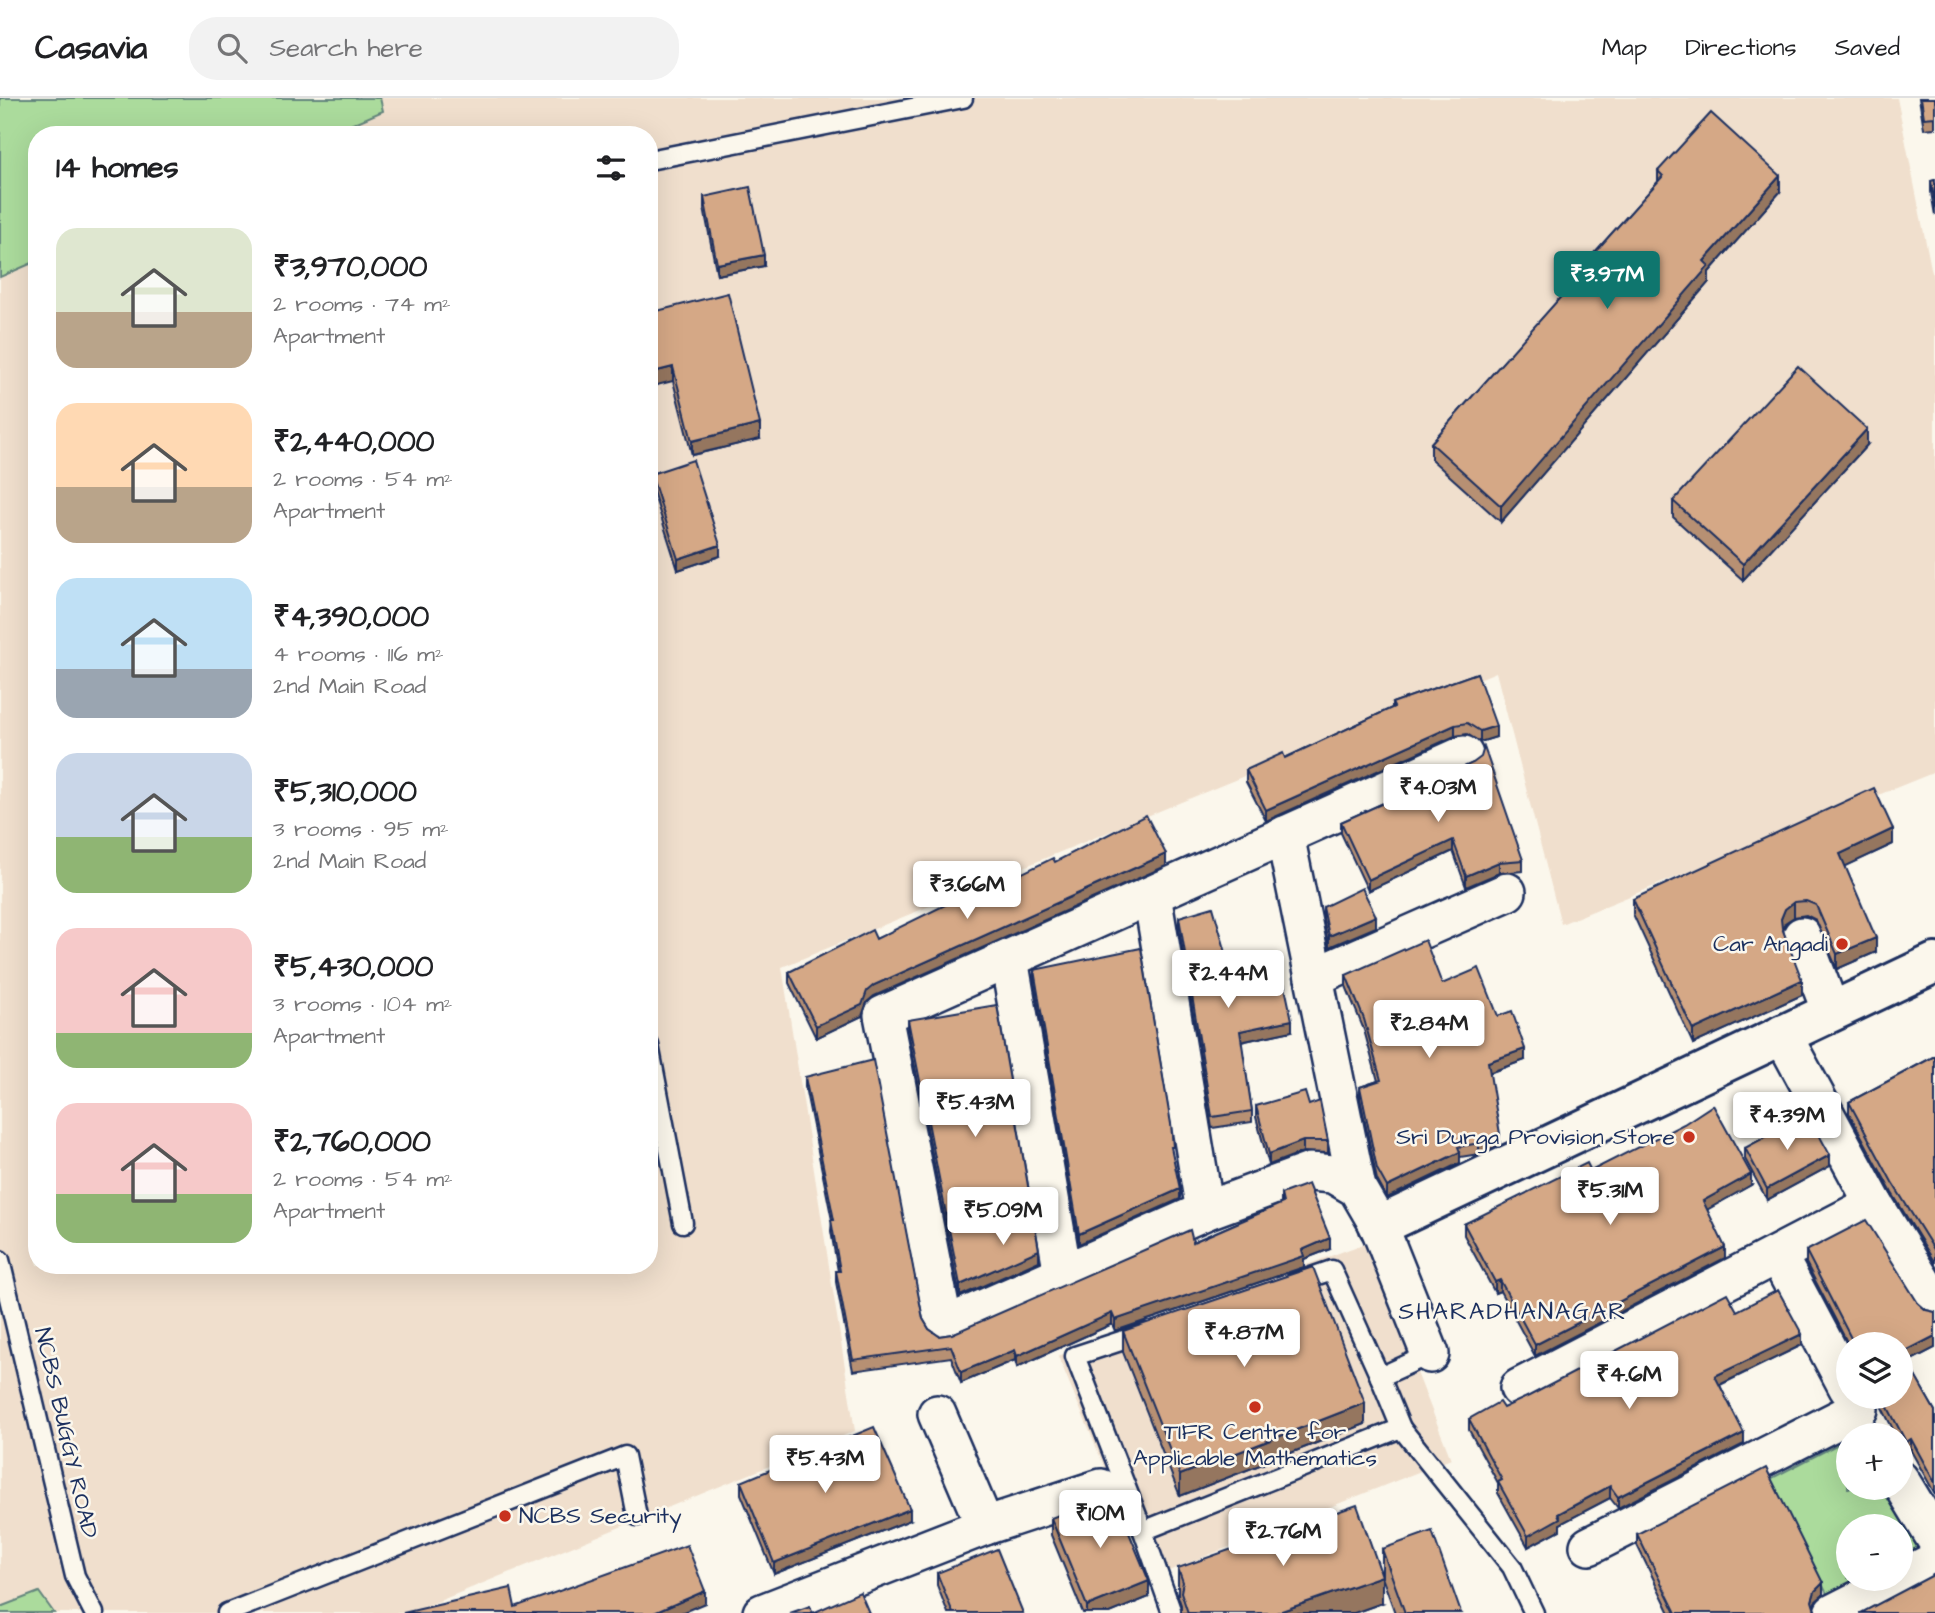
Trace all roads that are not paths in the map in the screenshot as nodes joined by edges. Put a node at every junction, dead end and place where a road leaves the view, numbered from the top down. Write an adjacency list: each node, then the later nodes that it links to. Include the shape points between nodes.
1 (963, 98): 2 (lane)
2 (658, 158)
3 (1464, 755): 4 (street)
4 (1285, 835): 6 (street); 10 (street)
5 (1507, 892): 10 (street)
6 (1152, 895): 8 (street); 16 (street)
7 (1802, 936): 11 (street)
8 (1009, 959): 21 (street); 21 (street, via 883,1015 944,1326)
9 (1935, 963): 11 (street)
10 (1314, 977): 14 (street)
11 (1830, 1012): 12 (street)
12 (1782, 1034): 15 (street); 18 (street)
13 (658, 1092): 17 (lane)
14 (1357, 1188): 16 (street, via 1333,1174 1310,1172); 18 (street)
15 (1874, 1204): 19 (street); 23 (street)
16 (1205, 1210): 21 (street)
17 (683, 1223)
18 (1379, 1226): 25 (street)
19 (1778, 1256): 26 (street); 28 (street)
20 (0, 1260): 40 (lane, NCBS BUGGY ROAD, via 75,1576)
21 (1063, 1274)
22 (1280, 1287): 27 (lane, via 1332,1270)
23 (1935, 1303)
24 (1165, 1326): 36 (lane, via 1075,1356)
25 (1430, 1354): 27 (lane)
26 (1836, 1365)
27 (1380, 1377): 31 (lane)
28 (1519, 1388)
29 (1854, 1409): 38 (street)
30 (937, 1414): 35 (street)
31 (1401, 1428): 36 (lane); 44 (lane, via 1512,1567)
32 (1101, 1488): 35 (street)
33 (1912, 1500): 37 (street)
34 (636, 1516): 41 (lane, via 625,1456)
35 (985, 1526): 42 (street)
36 (1143, 1531): 43 (lane)
37 (1935, 1538)
38 (1589, 1546)
39 (1935, 1561): 45 (street)
40 (94, 1613)
41 (227, 1613)
42 (762, 1613)
43 (1172, 1613)
44 (1534, 1613)
45 (1833, 1613)

